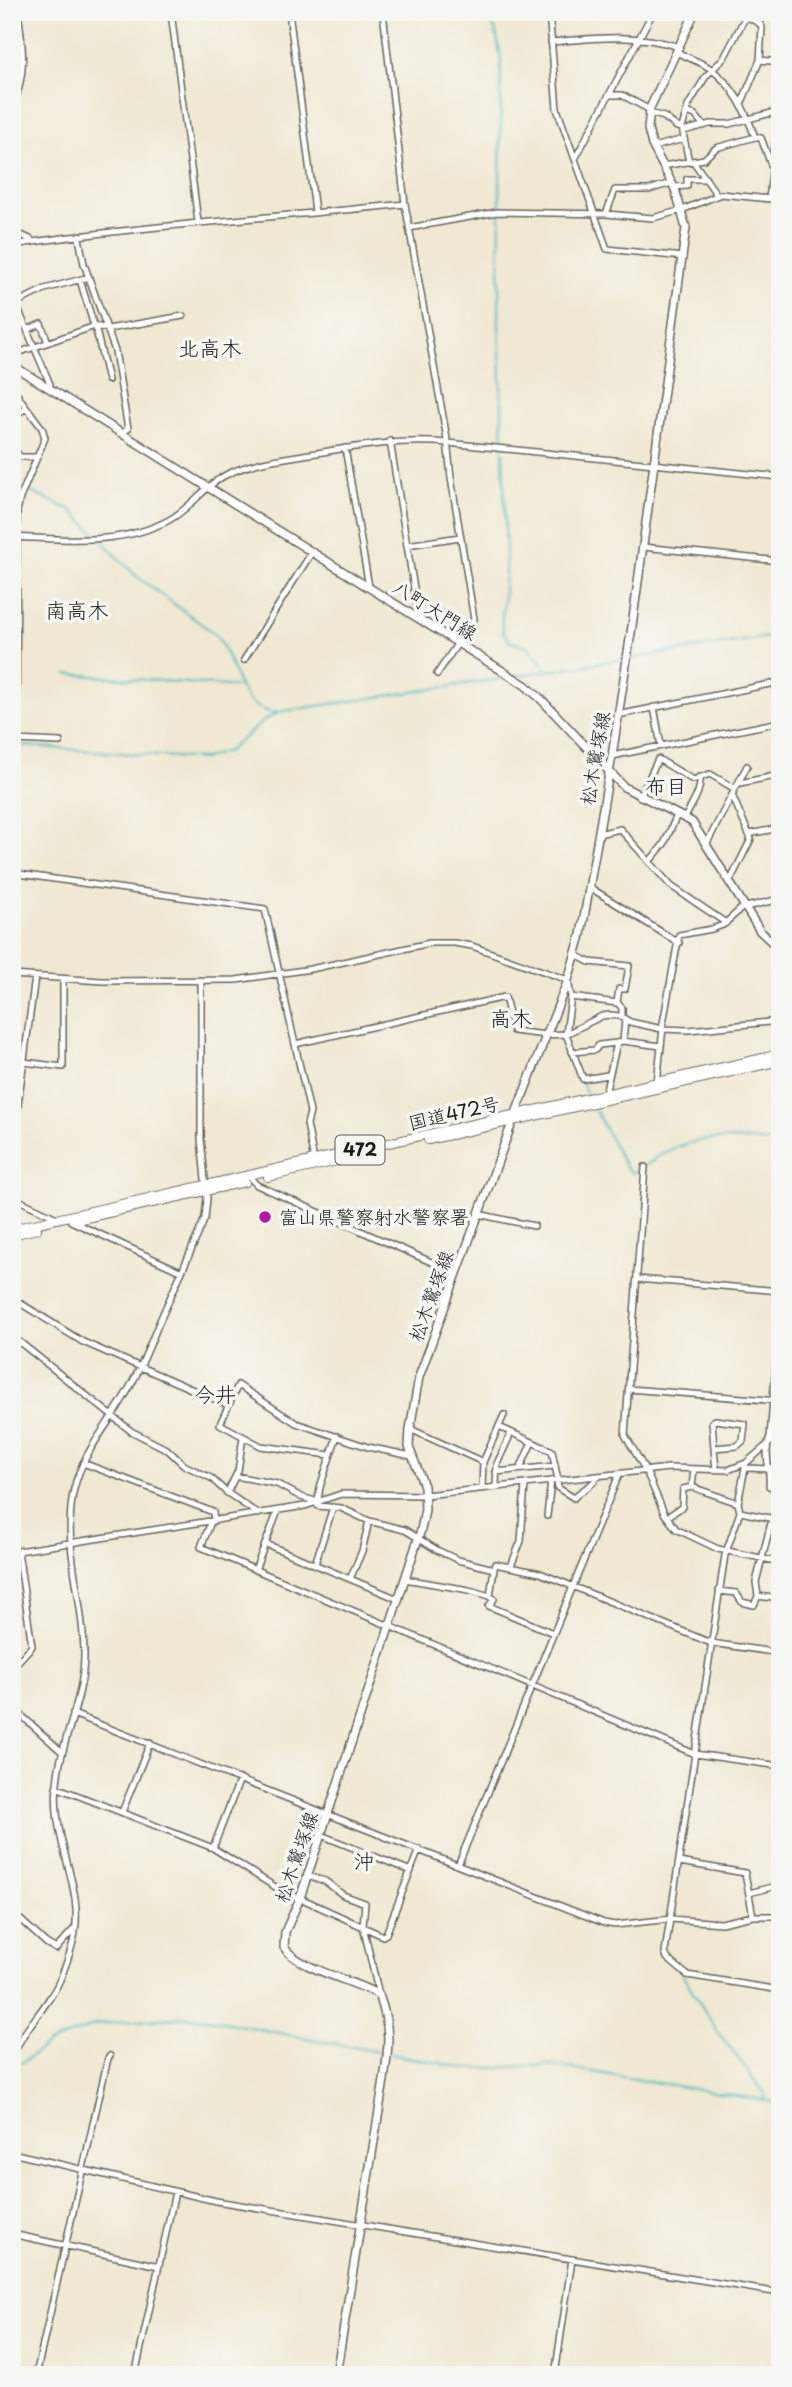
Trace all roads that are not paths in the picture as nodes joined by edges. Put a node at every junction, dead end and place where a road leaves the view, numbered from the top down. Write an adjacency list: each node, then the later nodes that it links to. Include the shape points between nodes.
1 (18, 12): 18 (street, via 23,67)
2 (171, 12): 42 (street)
3 (289, 12): 39 (street)
4 (383, 12): 37 (street)
5 (549, 12): 10 (street)
6 (653, 12): 9 (street)
7 (695, 12): 11 (main road)
8 (748, 15): 12 (street, via 762,27); 14 (street)
9 (640, 38): 10 (street); 11 (street); 15 (street)
10 (551, 42): 28 (street, via 558,109)
11 (678, 50): 14 (street); 19 (main road)
12 (760, 60): 13 (street); 16 (street)
13 (780, 62)
14 (713, 70): 16 (street); 21 (street)
15 (610, 95): 19 (street, via 622,95); 28 (street)
16 (742, 102): 22 (street)
17 (780, 104): 20 (street)
18 (12, 107)
19 (649, 111): 24 (street); 27 (main road, 松木鷲塚線)
20 (779, 111): 22 (street); 31 (street)
21 (687, 112): 23 (street); 24 (street)
22 (748, 118): 23 (street); 25 (street)
23 (705, 125): 24 (street)
24 (682, 130): 26 (street)
25 (755, 137): 29 (street, via 716,148 704,159); 31 (street, via 761,138)
26 (684, 139): 27 (street); 29 (street)
27 (653, 147): 30 (main road, 松木鷲塚線)
28 (576, 159): 41 (street)
29 (691, 162): 30 (street); 32 (street)
30 (663, 166): 33 (main road, 松木鷲塚線)
31 (772, 167): 35 (street)
32 (706, 179): 33 (street, via 687,179 687,186); 34 (street)
33 (672, 185): 38 (main road, 松木鷲塚線); 40 (street, via 615,190)
34 (717, 195): 35 (street); 38 (street)
35 (769, 199): 36 (street)
36 (780, 200)
37 (405, 204): 39 (street); 43 (street)
38 (682, 210): 40 (street, via 653,218); 48 (main road, 松木鷲塚線, via 686,228)
39 (315, 211): 42 (street)
40 (606, 214): 41 (street)
41 (595, 215): 43 (street, via 497,212); 48 (street, via 607,249)
42 (198, 222): 45 (street)
43 (409, 228): 67 (street)
44 (12, 231): 46 (street)
45 (80, 235): 46 (street); 49 (street)
46 (32, 242): 47 (street)
47 (12, 246)
48 (683, 257): 71 (main road, 松木鷲塚線)
49 (89, 277): 50 (street); 54 (street)
50 (80, 280): 51 (street, via 45,289); 53 (street)
51 (14, 305): 55 (street)
52 (183, 316): 54 (street)
53 (94, 326): 54 (street); 56 (street); 60 (street)
54 (108, 328): 65 (street, via 128,429)
55 (27, 330): 56 (street, via 41,324); 57 (street)
56 (48, 342): 57 (street)
57 (34, 347): 58 (street); 62 (street)
58 (12, 355)
59 (12, 365): 62 (main road, 八町大門線)
60 (108, 380)
61 (12, 387): 63 (street)
62 (48, 387): 65 (main road, 八町大門線)
63 (27, 408): 64 (street); 70 (street, via 44,433)
64 (12, 416)
65 (122, 433): 73 (main road, 八町大門線)
66 (390, 441): 67 (street); 69 (street); 76 (street)
67 (448, 443): 71 (street); 75 (street)
68 (12, 446): 70 (street, via 20,457)
69 (345, 448): 73 (street, via 251,465); 80 (street)
70 (37, 457): 74 (street, via 17,511)
71 (654, 464): 72 (street); 77 (main road, 松木鷲塚線)
72 (780, 477)
73 (208, 487): 74 (street, via 176,516 142,530 92,540); 78 (main road, 八町大門線)
74 (15, 537): 89 (street)
75 (460, 537): 76 (street); 82 (street, via 474,619)
76 (407, 545): 81 (street)
77 (643, 547): 79 (street); 87 (main road, 松木鷲塚線)
78 (312, 552): 80 (main road, 八町大門線); 83 (street)
79 (780, 561)
80 (369, 587): 81 (main road, 八町大門線)
81 (419, 619): 82 (main road, 八町大門線)
82 (457, 642): 84 (street); 95 (main road, 八町大門線, via 525,685)
83 (244, 660)
84 (437, 674)
85 (780, 705): 86 (street, via 775,683)
86 (654, 707): 87 (street); 91 (street)
87 (618, 715): 92 (main road, 松木鷲塚線)
88 (780, 722): 91 (street)
89 (14, 740): 90 (street)
90 (60, 742)
91 (661, 746): 92 (street); 93 (street)
92 (612, 756): 95 (main road, 松木鷲塚線)
93 (658, 759): 97 (street, via 693,780); 100 (street)
94 (747, 766): 98 (street)
95 (608, 771): 100 (main road, 八町大門線); 103 (main road, 松木鷲塚線)
96 (780, 775): 98 (street)
97 (699, 777): 99 (street, via 710,774); 101 (street, via 697,794)
98 (740, 783): 99 (street)
99 (734, 792): 104 (street); 105 (street)
100 (640, 797): 101 (main road, 八町大門線)
101 (681, 816): 105 (main road, 八町大門線, via 692,822); 106 (street)
102 (780, 828): 104 (street)
103 (598, 834): 106 (street, via 620,830); 109 (main road, 松木鷲塚線)
104 (749, 834): 108 (street, via 751,839)
105 (707, 843): 108 (main road, 八町大門線)
106 (649, 862): 112 (street, via 671,886)
107 (12, 873): 117 (street, via 265,909)
108 (729, 880): 111 (main road, 八町大門線)
109 (589, 887): 113 (street); 115 (main road, 松木鷲塚線)
110 (780, 899): 111 (street)
111 (746, 906): 112 (street); 114 (main road, 八町大門線, via 766,939)
112 (726, 923): 113 (street, via 679,935)
113 (679, 943): 126 (street)
114 (780, 944)
115 (576, 955): 120 (main road, 松木鷲塚線); 123 (street, via 589,962 629,966)
116 (12, 975): 118 (street)
117 (280, 975): 120 (street, via 430,943 454,943); 121 (street); 130 (street)
118 (34, 977): 119 (street); 135 (street)
119 (63, 980): 121 (street); 135 (street, via 63,1067)
120 (568, 980): 122 (street); 128 (main road, 松木鷲塚線)
121 (201, 981): 146 (street, via 201,1139)
122 (571, 997): 123 (street); 127 (street)
123 (617, 1003): 124 (street)
124 (624, 1019): 126 (street); 127 (street, via 602,1016); 129 (street)
125 (780, 1021): 126 (street, via 715,1029)
126 (663, 1028): 131 (street)
127 (566, 1034): 128 (street); 132 (street)
128 (546, 1035): 130 (street, via 513,1031 505,997); 141 (main road, 松木鷲塚線)
129 (620, 1042): 131 (street); 132 (street); 138 (street)
130 (295, 1044): 143 (street, via 310,1112 307,1124)
131 (661, 1046): 139 (street)
132 (572, 1052): 138 (street, via 583,1079)
133 (780, 1054): 139 (highway, 国道472号 / 472)
134 (780, 1061): 141 (highway, 国道472号 / 472)
135 (24, 1062): 137 (street)
136 (12, 1074): 137 (street)
137 (21, 1075): 142 (street)
138 (608, 1075): 140 (street)
139 (657, 1083): 140 (highway, 国道472号 / 472)
140 (605, 1094): 141 (highway, 国道472号 / 472)
141 (513, 1119): 143 (highway, 国道472号 / 472); 145 (highway, 国道472号 / 472); 148 (main road, 松木鷲塚線)
142 (15, 1128)
143 (314, 1161): 146 (highway, 国道472号 / 472)
144 (645, 1167): 156 (street)
145 (253, 1180): 146 (highway, 国道472号 / 472); 155 (street)
146 (206, 1188): 149 (highway, 国道472号 / 472); 150 (highway, 国道472号 / 472); 154 (street, via 205,1218)
147 (12, 1197): 149 (street)
148 (478, 1214): 151 (street); 155 (main road, 松木鷲塚線)
149 (59, 1219): 152 (highway, 国道472号 / 472)
150 (71, 1221): 153 (highway, 国道472号 / 472); 154 (street)
151 (534, 1226)
152 (12, 1229)
153 (12, 1235)
154 (181, 1272): 161 (street)
155 (456, 1273): 169 (main road, 松木鷲塚線, via 419,1377)
156 (637, 1279): 157 (street); 162 (street)
157 (780, 1291)
158 (12, 1298): 161 (street, via 83,1342)
159 (780, 1314): 163 (street)
160 (12, 1336): 167 (street)
161 (139, 1368): 165 (street); 167 (street)
162 (629, 1389): 163 (street); 188 (street, via 625,1434)
163 (772, 1401): 164 (street); 175 (street, via 771,1437)
164 (780, 1401)
165 (228, 1405): 172 (street, via 237,1385 296,1423); 173 (street, via 220,1424)
166 (504, 1415): 168 (street)
167 (111, 1417): 180 (street); 199 (street, via 211,1478)
168 (499, 1427): 170 (street); 179 (street)
169 (410, 1429): 178 (main road, 松木鷲塚線); 179 (street)
170 (511, 1433): 174 (street); 189 (street)
171 (780, 1434): 175 (street)
172 (337, 1436): 177 (street); 178 (street)
173 (243, 1437): 177 (street, via 261,1447); 191 (street)
174 (532, 1442): 183 (street, via 552,1451); 184 (street)
175 (766, 1446): 181 (street); 186 (street)
176 (714, 1448): 176 (street, via 712,1422 745,1424 743,1441 737,1446); 187 (street)
177 (330, 1455): 201 (street)
178 (411, 1456): 200 (main road, 松木鷲塚線, via 423,1479)
179 (483, 1462): 197 (street)
180 (83, 1463): 212 (street, via 213,1512); 214 (street, via 70,1510)
181 (747, 1465): 186 (street); 187 (street); 202 (street)
182 (780, 1465): 186 (street)
183 (555, 1466): 184 (street); 193 (street)
184 (520, 1469): 189 (street)
185 (694, 1469): 187 (street); 188 (street); 196 (street)
186 (769, 1469): 198 (street, via 769,1486)
187 (716, 1470)
188 (646, 1471): 190 (street); 208 (street)
189 (496, 1472): 195 (street)
190 (619, 1475): 192 (street); 226 (street)
191 (236, 1476): 199 (street); 201 (street, via 278,1484)
192 (597, 1477): 193 (street); 193 (street, via 574,1498 558,1488)
193 (555, 1480): 194 (street); 207 (street)
194 (525, 1484): 195 (street); 221 (street, via 521,1541)
195 (496, 1486): 197 (street)
196 (692, 1487): 202 (street); 208 (street, via 683,1489 682,1507)
197 (482, 1488): 200 (street)
198 (780, 1490)
199 (227, 1493): 206 (street)
200 (425, 1495): 201 (street, via 356,1493); 213 (main road, 松木鷲塚線)
201 (317, 1501): 203 (street, via 318,1506); 204 (street)
202 (738, 1503): 205 (street)
203 (333, 1507): 211 (street); 220 (street)
204 (278, 1511): 206 (street); 215 (street)
205 (740, 1512): 209 (street); 216 (street)
206 (258, 1514): 212 (street)
207 (547, 1516)
208 (667, 1517): 216 (street, via 676,1529)
209 (772, 1519): 210 (street); 218 (street)
210 (780, 1520)
211 (369, 1521): 213 (street, via 405,1530); 225 (street)
212 (213, 1522): 214 (street); 223 (street, via 201,1547)
213 (417, 1538): 222 (street, via 458,1560); 224 (main road, 松木鷲塚線)
214 (70, 1544): 217 (street); 241 (street, via 84,1646 81,1688)
215 (266, 1544): 220 (street); 223 (street)
216 (726, 1551): 218 (street); 227 (street)
217 (15, 1552): 238 (street, via 32,1646)
218 (761, 1559): 219 (street); 229 (street)
219 (780, 1562)
220 (315, 1564): 225 (street)
221 (511, 1566): 222 (street, via 495,1563); 226 (street)
222 (494, 1569): 228 (street)
223 (255, 1570): 234 (street)
224 (405, 1578): 228 (street); 230 (main road, 松木鷲塚線)
225 (351, 1579): 230 (street)
226 (573, 1586): 235 (street); 236 (street)
227 (719, 1591): 229 (street, via 736,1593 743,1602 754,1605); 236 (street)
228 (490, 1596): 233 (street, via 494,1599 489,1606)
229 (758, 1596): 231 (street)
230 (398, 1599): 234 (main road, 松木鷲塚線)
231 (780, 1599)
232 (519, 1611): 233 (street)
233 (517, 1618): 235 (street)
234 (389, 1626): 239 (street); 249 (main road, 松木鷲塚線)
235 (553, 1633): 239 (street)
236 (711, 1643): 237 (street); 244 (street)
237 (780, 1653)
238 (12, 1668)
239 (533, 1687): 244 (street); 254 (street)
240 (12, 1707): 243 (street)
241 (73, 1714): 242 (street); 243 (street)
242 (150, 1743): 246 (street); 248 (street)
243 (61, 1751): 247 (street)
244 (695, 1754): 245 (street); 253 (street)
245 (780, 1766)
246 (240, 1779): 249 (street); 251 (street)
247 (56, 1787): 248 (street); 265 (street, via 61,1839 75,1891)
248 (122, 1812): 251 (street)
249 (328, 1813): 250 (main road, 松木鷲塚線); 252 (street)
250 (321, 1835): 255 (street); 256 (main road, 松木鷲塚線)
251 (213, 1848): 259 (street)
252 (419, 1849): 254 (street); 255 (street)
253 (679, 1862): 258 (street, via 745,1873); 263 (street)
254 (458, 1865): 263 (street, via 604,1923)
255 (411, 1871): 264 (street, via 386,1934)
256 (307, 1876): 259 (main road, 松木鷲塚線); 264 (street, via 365,1903)
257 (780, 1885): 258 (street)
258 (749, 1893): 261 (street)
259 (300, 1898): 264 (street); 267 (main road, 松木鷲塚線, via 285,1931 288,1954)
260 (12, 1912): 265 (street, via 56,1949)
261 (753, 1916): 262 (street); 263 (street, via 721,1923)
262 (780, 1916)
263 (671, 1919): 266 (street, via 665,1952 687,1975)
264 (363, 1926): 267 (street)
265 (75, 1928): 269 (street, via 59,1982 23,2033)
266 (780, 1990)
267 (379, 1995): 273 (main road, via 389,2045)
268 (110, 2056): 271 (street)
269 (12, 2058)
270 (12, 2153): 271 (street)
271 (82, 2169): 272 (street); 275 (street)
272 (175, 2192): 273 (street); 277 (street)
273 (360, 2225): 276 (street); 281 (main road)
274 (12, 2234): 275 (street)
275 (65, 2245): 277 (street); 279 (street)
276 (572, 2259): 278 (street); 282 (street)
277 (159, 2266): 280 (street)
278 (780, 2293)
279 (36, 2375)
280 (135, 2375)
281 (336, 2375)
282 (555, 2375)

